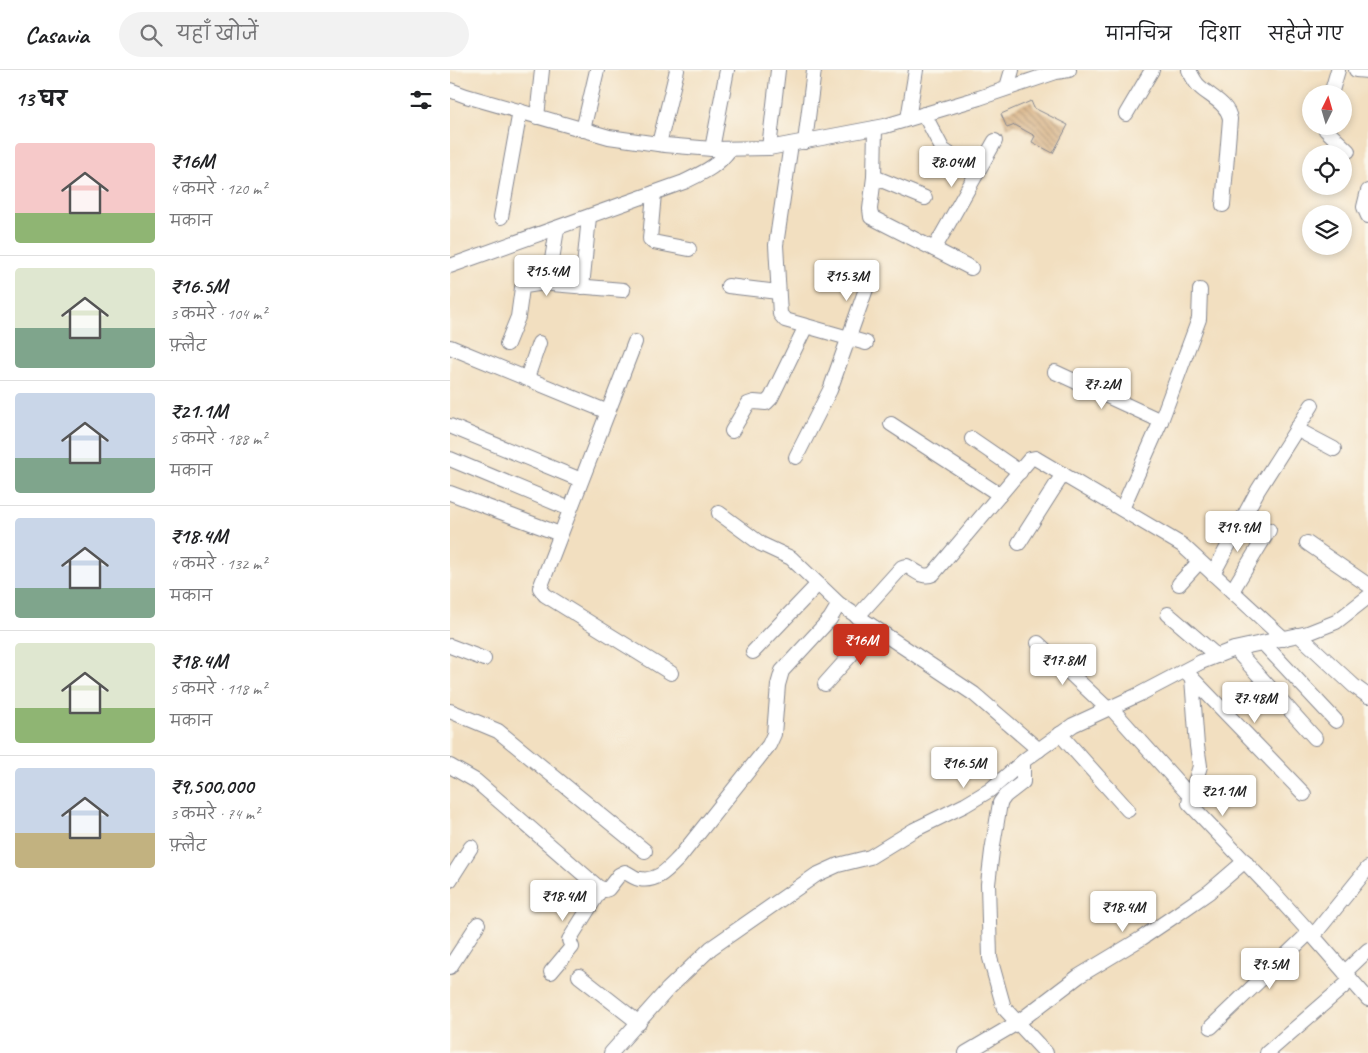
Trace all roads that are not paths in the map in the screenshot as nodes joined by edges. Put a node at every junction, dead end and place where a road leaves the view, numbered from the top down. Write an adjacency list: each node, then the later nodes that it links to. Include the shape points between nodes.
1 (542, 70): 21 (street)
2 (597, 70): 24 (street)
3 (677, 70): 28 (street)
4 (728, 70): 31 (street)
5 (778, 70): 30 (street)
6 (814, 70): 27 (street)
7 (916, 70): 22 (street)
8 (1012, 70): 16 (street)
9 (1152, 70): 20 (street)
10 (1189, 70): 38 (street, via 1199,86 1229,113)
11 (1338, 70): 15 (street)
12 (1356, 70): 14 (street)
13 (1063, 71): 16 (street)
14 (1368, 71)
15 (1334, 85)
16 (1007, 87): 19 (street)
17 (450, 90): 18 (street)
18 (520, 111): 21 (street); 40 (street)
19 (924, 114): 22 (street); 33 (street, via 943,150)
20 (1126, 114)
21 (536, 117): 24 (street)
22 (908, 119): 23 (street)
23 (875, 128): 27 (street); 34 (street)
24 (583, 130): 28 (street)
25 (1331, 135): 29 (street)
26 (995, 142): 33 (street)
27 (798, 143): 30 (street); 53 (street, via 776,236)
28 (659, 144): 31 (street)
29 (1342, 145)
30 (769, 148): 32 (street)
31 (712, 149): 32 (street)
32 (730, 149): 36 (street, via 710,169)
33 (977, 172): 44 (street)
34 (874, 177): 37 (street); 44 (street, via 871,216)
35 (1368, 191): 39 (street, via 1364,207)
36 (654, 193): 41 (street); 43 (street, via 650,240)
37 (925, 198)
38 (1223, 205)
39 (1368, 216)
40 (501, 217)
41 (589, 217): 42 (street); 49 (street)
42 (557, 229): 45 (street); 48 (street)
43 (689, 249)
44 (934, 249): 46 (street)
45 (450, 266)
46 (971, 268)
47 (871, 275): 55 (street)
48 (550, 282): 49 (street); 59 (street, via 522,288 518,317)
49 (582, 286): 51 (street)
50 (728, 286): 53 (street)
51 (623, 290)
52 (1200, 290): 65 (street, via 1199,319)
53 (778, 292): 54 (street, via 781,318)
54 (806, 326): 55 (street); 69 (street, via 771,398 766,403 748,404)
55 (849, 339): 58 (street); 72 (street, via 830,390)
56 (635, 342): 64 (street)
57 (539, 343): 62 (street)
58 (866, 343)
59 (507, 344)
60 (450, 347): 62 (street)
61 (1055, 372): 65 (street)
62 (527, 378): 64 (street)
63 (1312, 405): 68 (street)
64 (608, 412): 76 (street)
65 (1161, 421): 80 (street)
66 (891, 424): 78 (street)
67 (450, 426): 76 (street)
68 (1296, 429): 71 (street); 87 (street, via 1258,490)
69 (732, 431)
70 (972, 439): 74 (street)
71 (1334, 449)
72 (796, 457)
73 (450, 459): 79 (street)
74 (1020, 472): 75 (street, via 1035,458); 78 (street)
75 (1064, 474): 80 (street); 84 (street)
76 (581, 480): 79 (street)
77 (450, 492): 83 (street)
78 (1000, 495): 95 (street, via 933,574 927,577 907,566 902,567)
79 (570, 509): 83 (street)
80 (1122, 509): 86 (street, via 1182,545)
81 (720, 513): 88 (street, via 761,544 791,558)
82 (1269, 530): 91 (street)
83 (560, 534): 106 (street, via 540,585 542,592)
84 (1019, 543)
85 (1307, 543): 90 (street)
86 (1199, 562): 87 (street); 89 (street)
87 (1213, 574): 91 (street)
88 (818, 584): 93 (street); 103 (street)
89 (1179, 584)
90 (1368, 585)
91 (1232, 591): 98 (street)
92 (1368, 597): 97 (street, via 1336,622)
93 (839, 604): 95 (street); 126 (street, via 830,619 782,671 774,734 769,745 679,858 656,878 639,879 622,872 608,888)
94 (1168, 614): 104 (street)
95 (857, 616): 96 (street)
96 (875, 628): 108 (street); 115 (street, via 976,696)
97 (1299, 635): 98 (street); 109 (street)
98 (1284, 639): 100 (street)
99 (1038, 643): 110 (street)
100 (1263, 643): 102 (street); 112 (street)
101 (450, 646): 105 (street)
102 (1235, 649): 104 (street); 114 (street)
103 (753, 652)
104 (1217, 656): 107 (street)
105 (484, 659)
106 (671, 673)
107 (1189, 674): 110 (street); 118 (street); 119 (street, via 1200,766)
108 (826, 684)
109 (1368, 696)
110 (1109, 708): 113 (street); 119 (street)
111 (450, 711): 122 (street, via 498,731)
112 (1336, 722)
113 (1060, 734): 115 (street); 120 (street)
114 (1316, 738)
115 (1039, 750): 116 (street)
116 (1023, 762): 135 (street, via 990,790 965,805 914,830 870,857 838,865 816,875 777,900 711,948 668,988); 136 (street, via 1022,782 1000,803 988,884 991,964 1004,1008)
117 (450, 766): 126 (street, via 476,781)
118 (1304, 794)
119 (1190, 796): 123 (street, via 1189,803)
120 (1128, 810)
121 (471, 847): 125 (street)
122 (645, 851)
123 (1245, 862): 128 (street); 136 (street, via 1196,901 1079,976)
124 (1368, 868): 128 (street)
125 (450, 880)
126 (601, 889): 131 (street, via 569,940 572,947)
127 (478, 924): 130 (street)
128 (1312, 934): 133 (street); 137 (street)
129 (1368, 950): 133 (street)
130 (450, 967)
131 (551, 972)
132 (579, 976): 135 (street)
133 (1348, 976): 134 (street); 141 (street)
134 (1368, 999)
135 (639, 1023): 138 (street)
136 (1017, 1023): 139 (street); 140 (street)
137 (1211, 1028)
138 (611, 1053)
139 (966, 1053)
140 (1046, 1053)
141 (1267, 1053)

